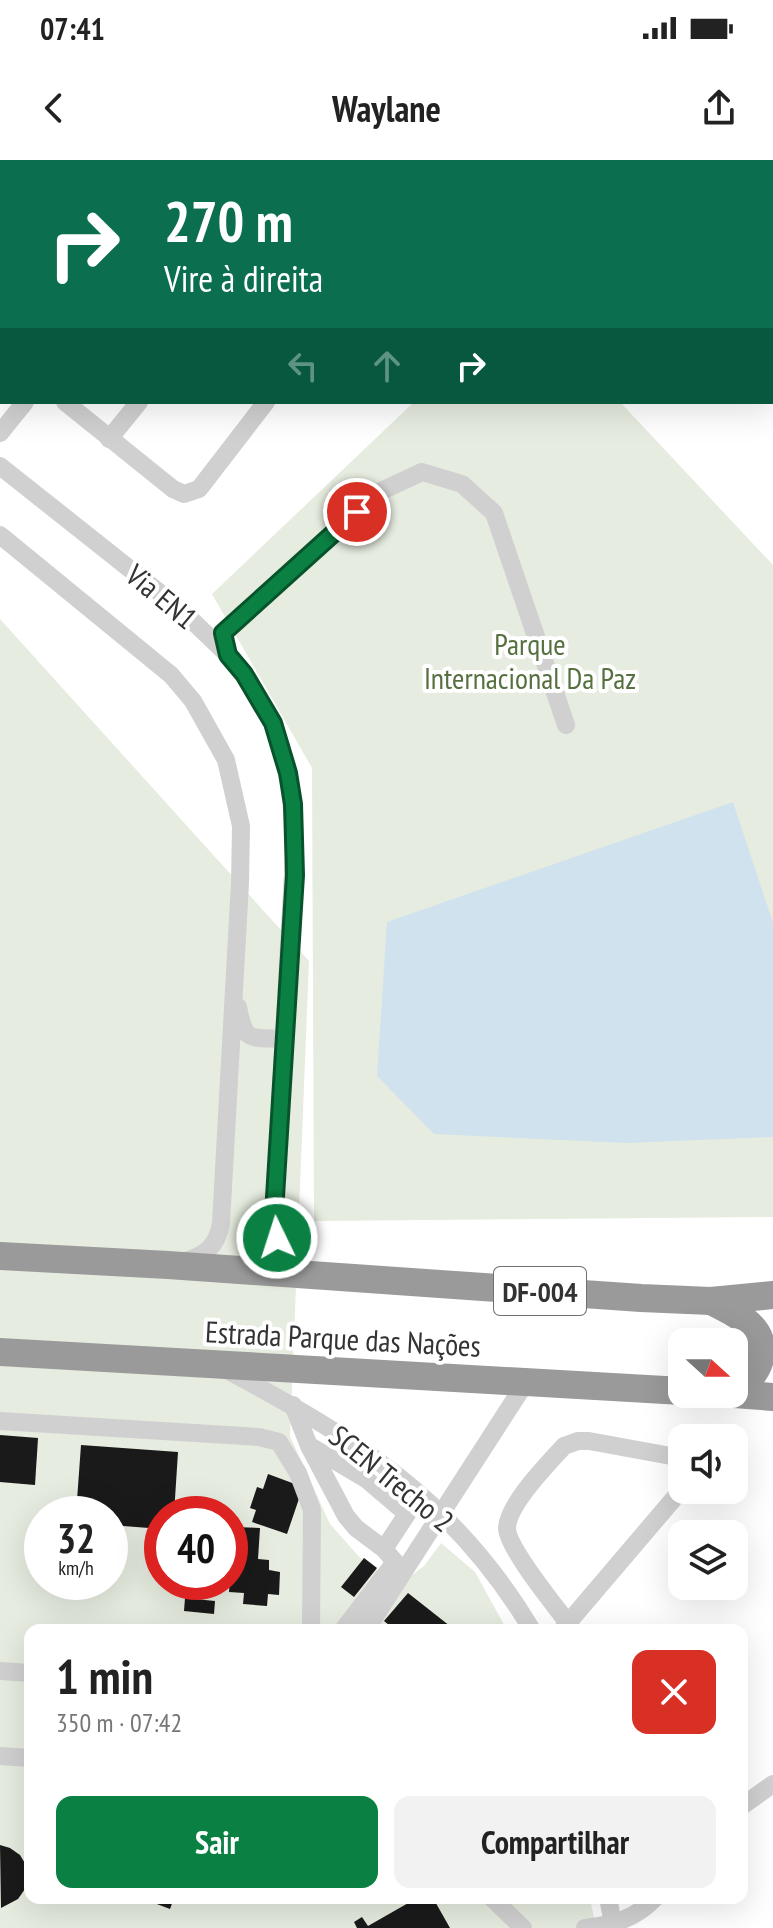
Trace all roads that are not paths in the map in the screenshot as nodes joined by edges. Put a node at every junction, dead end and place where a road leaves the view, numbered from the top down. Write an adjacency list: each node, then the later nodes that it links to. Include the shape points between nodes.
1 (23, 404): 5 (street)
2 (67, 404): 6 (street)
3 (137, 404): 6 (street)
4 (264, 404): 6 (street, via 199,489 184,494)
5 (0, 433)
6 (109, 439)
7 (0, 466): 9 (street, Via EN1, via 179,608)
8 (0, 535): 11 (street, Via EN1, via 171,675 210,729 226,760 241,826)
9 (228, 655): 10 (street, via 223,633 379,492 422,472 462,484 494,513); 12 (street, Via EN1, via 273,723 293,804 295,875)
10 (566, 725)
11 (233, 980): 12 (street, via 246,1034); 14 (street, Via EN1, via 219,1230 209,1251)
12 (285, 1039): 15 (street, Via EN1, via 274,1213 279,1242)
13 (0, 1256): 14 (highway, Estrada Parque das Nações / DF-004)
14 (168, 1265): 15 (highway, Estrada Parque das Nações / DF-004)
15 (306, 1275): 17 (highway, Estrada Parque das Nações / DF-004)
16 (773, 1295): 17 (highway, Estrada Parque das Nações / DF-004)
17 (711, 1301): 20 (highway, via 749,1323 760,1339 761,1356)
18 (0, 1352): 19 (highway, Estrada Parque das Nações)
19 (218, 1365): 21 (highway, Estrada Parque das Nações); 25 (street, SCEN Trecho 2)
20 (748, 1381)
21 (526, 1382): 22 (highway, Estrada Parque das Nações); 30 (street)
22 (668, 1390)
23 (748, 1395): 24 (highway)
24 (773, 1397)
25 (293, 1405): 27 (street); 30 (street, SCEN Trecho 2, via 386,1465)
26 (0, 1421): 32 (street, via 241,1435 279,1442 312,1510)
27 (309, 1446): 31 (street, via 353,1525); 31 (street, via 366,1479 407,1514)
28 (668, 1455): 36 (street, via 573,1442 520,1498 507,1532)
29 (669, 1504): 37 (street)
30 (440, 1512): 31 (street); 34 (street); 35 (street, SCEN Trecho 2, via 492,1568)
31 (389, 1556): 33 (street)
32 (311, 1624)
33 (348, 1624)
34 (370, 1624)
35 (528, 1624)
36 (563, 1624)
37 (568, 1624)
38 (0, 1671): 39 (street)
39 (24, 1673)
40 (0, 1756): 41 (street)
41 (24, 1758)
42 (773, 1784): 43 (street)
43 (748, 1802)
44 (498, 1904): 48 (street)
45 (609, 1904): 47 (street)
46 (649, 1904): 47 (street)
47 (614, 1926): 49 (street)
48 (523, 1928)
49 (585, 1928)

